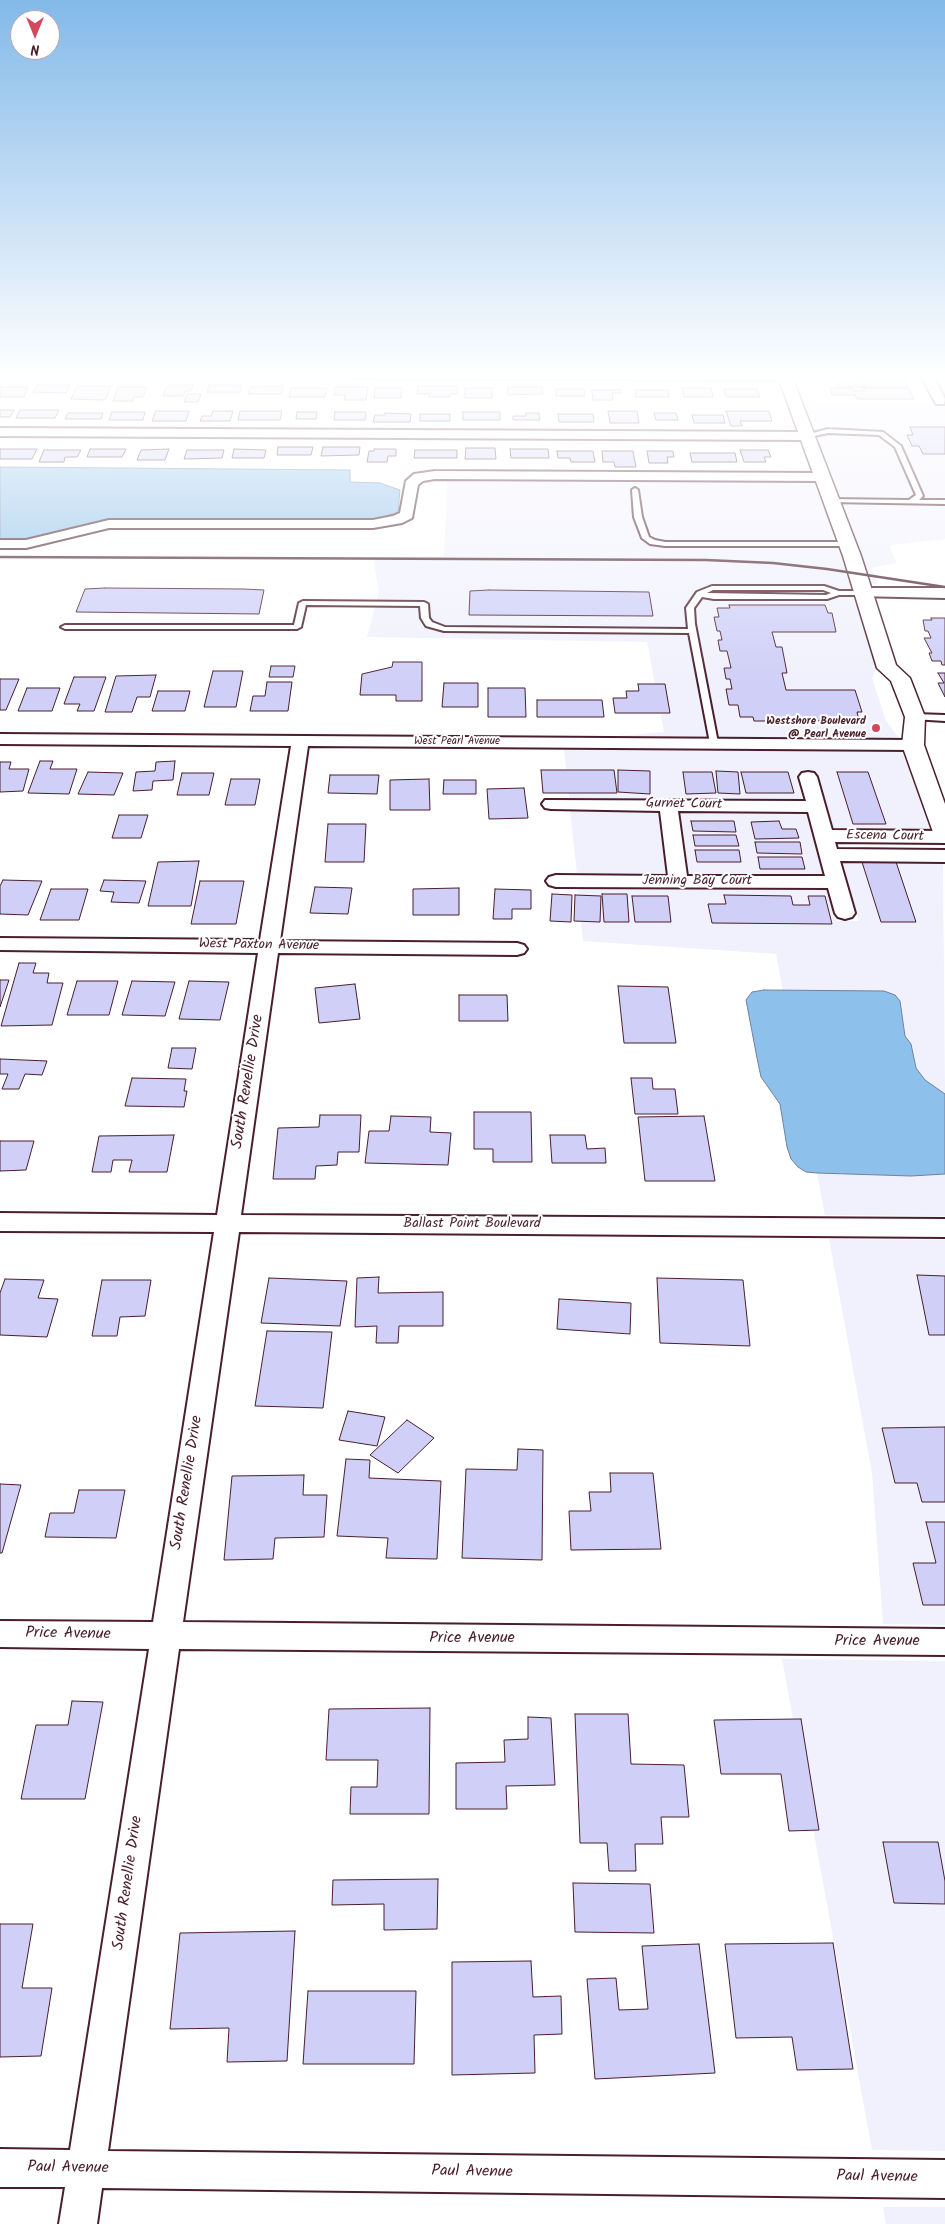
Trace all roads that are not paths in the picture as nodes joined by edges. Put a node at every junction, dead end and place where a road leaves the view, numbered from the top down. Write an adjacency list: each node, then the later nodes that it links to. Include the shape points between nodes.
1 (821, 477): 5 (street)
2 (420, 478): 8 (street, via 411,484 406,515 373,524 110,524 26,544)
3 (912, 478): 6 (lane, via 920,496)
4 (635, 490): 9 (lane, via 638,517 646,538 654,542)
5 (830, 501): 6 (lane); 9 (street)
6 (910, 502): 7 (lane)
7 (945, 502)
8 (0, 544)
9 (847, 544): 10 (street)
10 (861, 593): 11 (street); 13 (lane, via 838,593 827,597 700,594 690,608); 15 (street, via 887,668 882,678 896,721)
11 (945, 593)
12 (65, 627): 13 (lane, via 297,627 303,603 424,604 425,618 430,624 444,629)
13 (692, 630): 18 (lane)
14 (944, 717): 15 (lane)
15 (913, 733): 18 (street, West Pearl Avenue); 20 (street)
16 (0, 740): 17 (street, West Pearl Avenue)
17 (300, 741): 18 (street, West Pearl Avenue); 33 (street, South Renellie Drive)
18 (714, 743)
19 (808, 777): 23 (street, Escena Court)
20 (939, 802): 25 (street)
21 (551, 804): 22 (street, Gurnet Court)
22 (668, 805): 23 (street, Gurnet Court); 29 (street)
23 (816, 807): 24 (street, Escena Court)
24 (824, 836): 25 (street, Escena Court); 26 (street, Escena Court)
25 (945, 836)
26 (829, 855): 27 (street, Escena Court); 30 (street, Escena Court)
27 (945, 856)
28 (556, 881): 29 (street, Jenning Bay Court)
29 (678, 882): 30 (street, Jenning Bay Court)
30 (837, 882): 31 (street, Escena Court)
31 (846, 913)
32 (0, 944): 33 (street, West Paxton Avenue)
33 (270, 946): 34 (street, West Paxton Avenue); 36 (street, South Renellie Drive)
34 (517, 949)
35 (0, 1222): 36 (street, Ballast Point Boulevard)
36 (227, 1224): 37 (street, Ballast Point Boulevard); 39 (street, South Renellie Drive)
37 (945, 1228)
38 (0, 1634): 39 (street, Price Avenue)
39 (165, 1636): 40 (street, Price Avenue); 42 (street, South Renellie Drive)
40 (945, 1642)
41 (0, 2168): 42 (street, Paul Avenue)
42 (86, 2169): 43 (street, Paul Avenue); 44 (street, South Renellie Drive)
43 (945, 2178)
44 (78, 2224)

